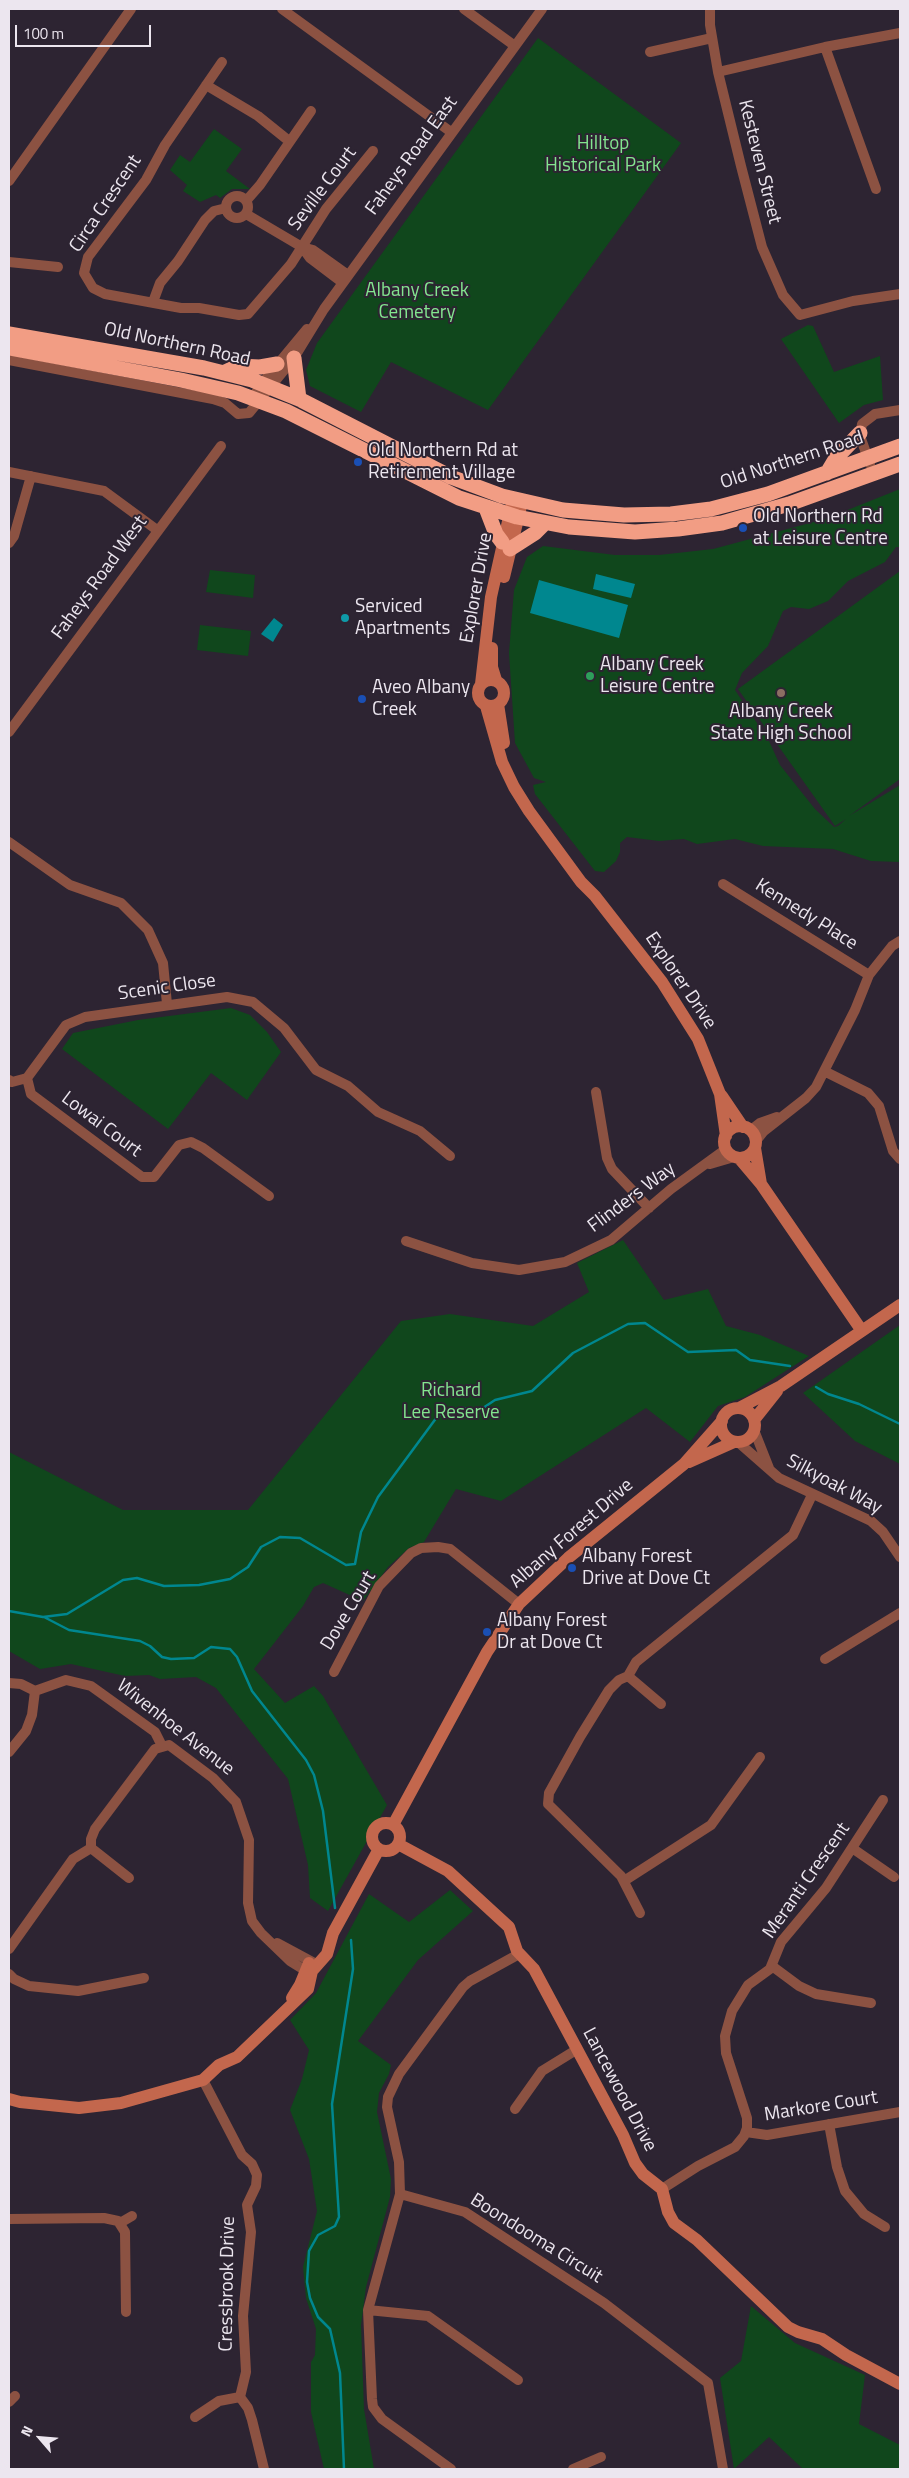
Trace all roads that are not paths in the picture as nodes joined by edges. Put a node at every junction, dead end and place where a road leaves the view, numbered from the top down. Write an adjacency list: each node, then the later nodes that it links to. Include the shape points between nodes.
1 (131, 9): 18 (street)
2 (282, 9): 15 (street)
3 (464, 9): 8 (street)
4 (542, 9): 8 (street, Faheys Road East)
5 (710, 9): 7 (street, Kesteven Street)
6 (900, 34): 9 (street)
7 (712, 38): 10 (street); 12 (street, Kesteven Street)
8 (515, 46): 15 (street, Faheys Road East)
9 (825, 47): 12 (street); 19 (street)
10 (650, 52)
11 (222, 62): 13 (street, Circa Crescent)
12 (718, 72): 27 (street, Kesteven Street, via 762,247 783,295 800,315 853,301)
13 (206, 85): 16 (street, via 258,116); 28 (street, Circa Crescent, via 149,175 84,266 87,282 99,292)
14 (311, 111): 16 (street)
15 (451, 132): 26 (street, Faheys Road East)
16 (289, 141): 20 (street, via 260,186)
17 (373, 151): 23 (street, Seville Court, via 326,209)
18 (9, 181)
19 (876, 189)
20 (246, 201): 21 (street, via 234,197); 22 (street)
21 (226, 208): 22 (street, via 234,218); 28 (street, via 214,211 205,220 186,251 160,282)
22 (246, 214): 23 (street)
23 (302, 247): 26 (street, via 313,250); 28 (street, Circa Crescent, via 277,282 246,314 238,316)
24 (9, 262): 25 (street)
25 (58, 267)
26 (345, 279): 29 (street, Faheys Road East)
27 (900, 294)
28 (153, 302)
29 (312, 325): 32 (street, Faheys Road East); 34 (street, Faheys Road East)
30 (9, 334): 35 (highway, Old Northern Road)
31 (9, 348): 37 (highway, Old Northern Road, via 208,385)
32 (294, 358): 36 (street, Faheys Road East); 38 (highway)
33 (9, 360): 37 (street, via 221,401 242,415 249,413)
34 (277, 364): 35 (highway, via 238,366); 36 (street, Faheys Road East)
35 (223, 372): 36 (highway, Old Northern Road)
36 (266, 386): 37 (street, Faheys Road East); 38 (highway, Old Northern Road)
37 (257, 399): 50 (highway, Old Northern Road, via 306,420 441,490)
38 (299, 399): 49 (highway, Old Northern Road, via 437,471)
39 (900, 410): 40 (street, via 870,416 862,424)
40 (860, 433): 43 (street); 46 (highway, via 836,458)
41 (221, 446): 53 (street, Faheys Road West)
42 (900, 446): 43 (highway, Old Northern Road)
43 (868, 458): 46 (highway, Old Northern Road); 47 (street)
44 (900, 464): 47 (highway, Old Northern Road)
45 (9, 472): 48 (street)
46 (827, 473): 49 (highway, Old Northern Road, via 752,499 671,514 624,516 586,513)
47 (874, 474): 52 (highway, Old Northern Road, via 767,511 700,527 636,532)
48 (31, 476): 53 (street, via 104,491); 54 (street, via 14,536)
49 (517, 501): 51 (street, Explorer Drive)
50 (486, 508): 51 (highway, Old Northern Road); 55 (highway, via 496,534)
51 (513, 516): 52 (highway, Old Northern Road); 55 (street, Explorer Drive)
52 (544, 523): 55 (highway, via 535,533)
53 (157, 530): 59 (street, Faheys Road West)
54 (9, 543)
55 (506, 545): 56 (street, Explorer Drive, via 492,640 492,666); 57 (street, Explorer Drive, via 488,614)
56 (496, 680): 57 (street); 58 (street, via 504,694)
57 (481, 684): 58 (street, via 478,698)
58 (492, 705): 69 (street, Explorer Drive, via 502,762 514,787 543,833 662,982 690,1024)
59 (9, 732)
60 (9, 842): 64 (street, via 70,885 121,903 148,930 163,963)
61 (723, 884): 63 (street, Kennedy Place)
62 (900, 941): 63 (street, via 892,946)
63 (870, 975): 65 (street)
64 (167, 1004): 66 (street, Scenic Close, via 86,1017 66,1025); 73 (street, Scenic Close, via 227,997 253,1002 284,1028 316,1070 348,1086 378,1112 420,1131)
65 (826, 1072): 71 (street, via 806,1098 785,1114 760,1123); 74 (street, via 868,1093 879,1106 893,1151)
66 (27, 1078): 67 (street); 76 (street, Lowai Court, via 31,1094 142,1177 154,1177 179,1145 191,1142)
67 (9, 1080)
68 (596, 1092): 77 (street, via 607,1158 612,1169)
69 (720, 1094): 70 (street, Explorer Drive); 71 (street, Explorer Drive)
70 (726, 1136): 71 (street, via 733,1128); 72 (street, Explorer Drive)
71 (751, 1136): 72 (street, via 749,1156); 75 (street, Explorer Drive)
72 (733, 1154): 75 (street, Explorer Drive); 77 (street, Flinders Way, via 704,1165)
73 (450, 1156)
74 (900, 1159)
75 (761, 1184): 80 (street, Explorer Drive)
76 (269, 1196)
77 (649, 1208): 78 (street, Flinders Way, via 611,1240 565,1262 519,1270 472,1263)
78 (406, 1241)
79 (900, 1305): 80 (street)
80 (862, 1332): 81 (street)
81 (782, 1386): 82 (street); 84 (street)
82 (739, 1408): 83 (street, via 728,1412); 84 (street, via 749,1412)
83 (722, 1421): 85 (street, via 724,1435); 86 (street, Albany Forest Drive)
84 (754, 1425): 85 (street, via 749,1438); 87 (street, Silkyoak Way)
85 (736, 1442): 86 (street, Albany Forest Drive); 87 (street, Silkyoak Way)
86 (684, 1464): 90 (street, Albany Forest Drive, via 568,1558)
87 (769, 1469): 88 (street, Silkyoak Way, via 779,1478)
88 (812, 1495): 89 (street, Silkyoak Way, via 871,1520); 94 (street, via 793,1534 636,1662)
89 (900, 1557)
90 (519, 1604): 93 (street, Dove Court, via 450,1550 421,1548 411,1553 380,1586); 102 (street, Albany Forest Drive, via 487,1652)
91 (900, 1613): 92 (street)
92 (825, 1659)
93 (334, 1672)
94 (628, 1676): 97 (street); 109 (street, via 616,1682 603,1698 547,1801)
95 (9, 1683): 96 (street)
96 (35, 1690): 98 (street, Wivenhoe Avenue, via 66,1680 91,1686 155,1732); 99 (street, via 26,1731)
97 (661, 1704)
98 (162, 1746): 104 (street, via 156,1749 95,1829); 114 (street, Wivenhoe Avenue, via 170,1746 195,1762 236,1802 248,1840 249,1914 255,1926 290,1961)
99 (9, 1752)
100 (760, 1757): 109 (street, via 711,1825)
101 (883, 1800): 105 (street, Meranti Crescent)
102 (393, 1825): 103 (street, via 399,1834); 106 (street, via 383,1824 374,1830 373,1840)
103 (398, 1844): 106 (street, via 389,1850); 112 (street, Lancewood Drive, via 439,1864 455,1876 506,1923)
104 (91, 1848): 108 (street); 111 (street, via 73,1859)
105 (852, 1848): 107 (street); 113 (street, Meranti Crescent, via 818,1899 781,1942)
106 (379, 1849): 114 (street, via 333,1933 328,1954)
107 (894, 1877)
108 (129, 1878)
109 (624, 1881): 110 (street)
110 (640, 1913)
111 (9, 1948)
112 (519, 1954): 118 (street, Lancewood Drive, via 534,1969); 126 (street, via 462,1987 393,2086 387,2107 399,2162)
113 (772, 1966): 117 (street, via 816,1994); 124 (street, Meranti Crescent, via 748,1985 734,2006 726,2028 726,2053 745,2112)
114 (311, 1968): 119 (street, via 308,1989 250,2046 237,2057 219,2065)
115 (9, 1974): 116 (street, via 29,1986 78,1991)
116 (144, 1978)
117 (871, 2003)
118 (576, 2050): 121 (street, via 542,2071); 125 (street, Lancewood Drive, via 635,2163)
119 (203, 2080): 120 (street, via 121,2103 79,2108); 135 (street, Cressbrook Drive, via 256,2176 256,2186 247,2205 251,2232 243,2316 246,2372)
120 (9, 2099)
121 (515, 2108)
122 (900, 2112): 123 (street, Markore Court)
123 (829, 2124): 124 (street, Markore Court, via 767,2135); 130 (street, via 845,2191 860,2209)
124 (746, 2132): 125 (street, via 735,2147)
125 (662, 2189): 134 (street, via 674,2223 697,2240 788,2327 822,2339)
126 (400, 2194): 131 (street); 141 (street, Boondooma Circuit, via 465,2212 604,2303 708,2383)
127 (132, 2216): 129 (street)
128 (9, 2220): 129 (street, via 104,2218 115,2219)
129 (120, 2224): 132 (street, via 125,2232)
130 (885, 2227)
131 (368, 2310): 133 (street, via 433,2318); 139 (street, via 373,2407 382,2419)
132 (126, 2312)
133 (518, 2380)
134 (900, 2384)
135 (240, 2397): 136 (street, via 219,2402); 138 (street, via 252,2420)
136 (195, 2417)
137 (601, 2457): 140 (street)
138 (264, 2469)
139 (451, 2469)
140 (574, 2469)
141 (723, 2469)

